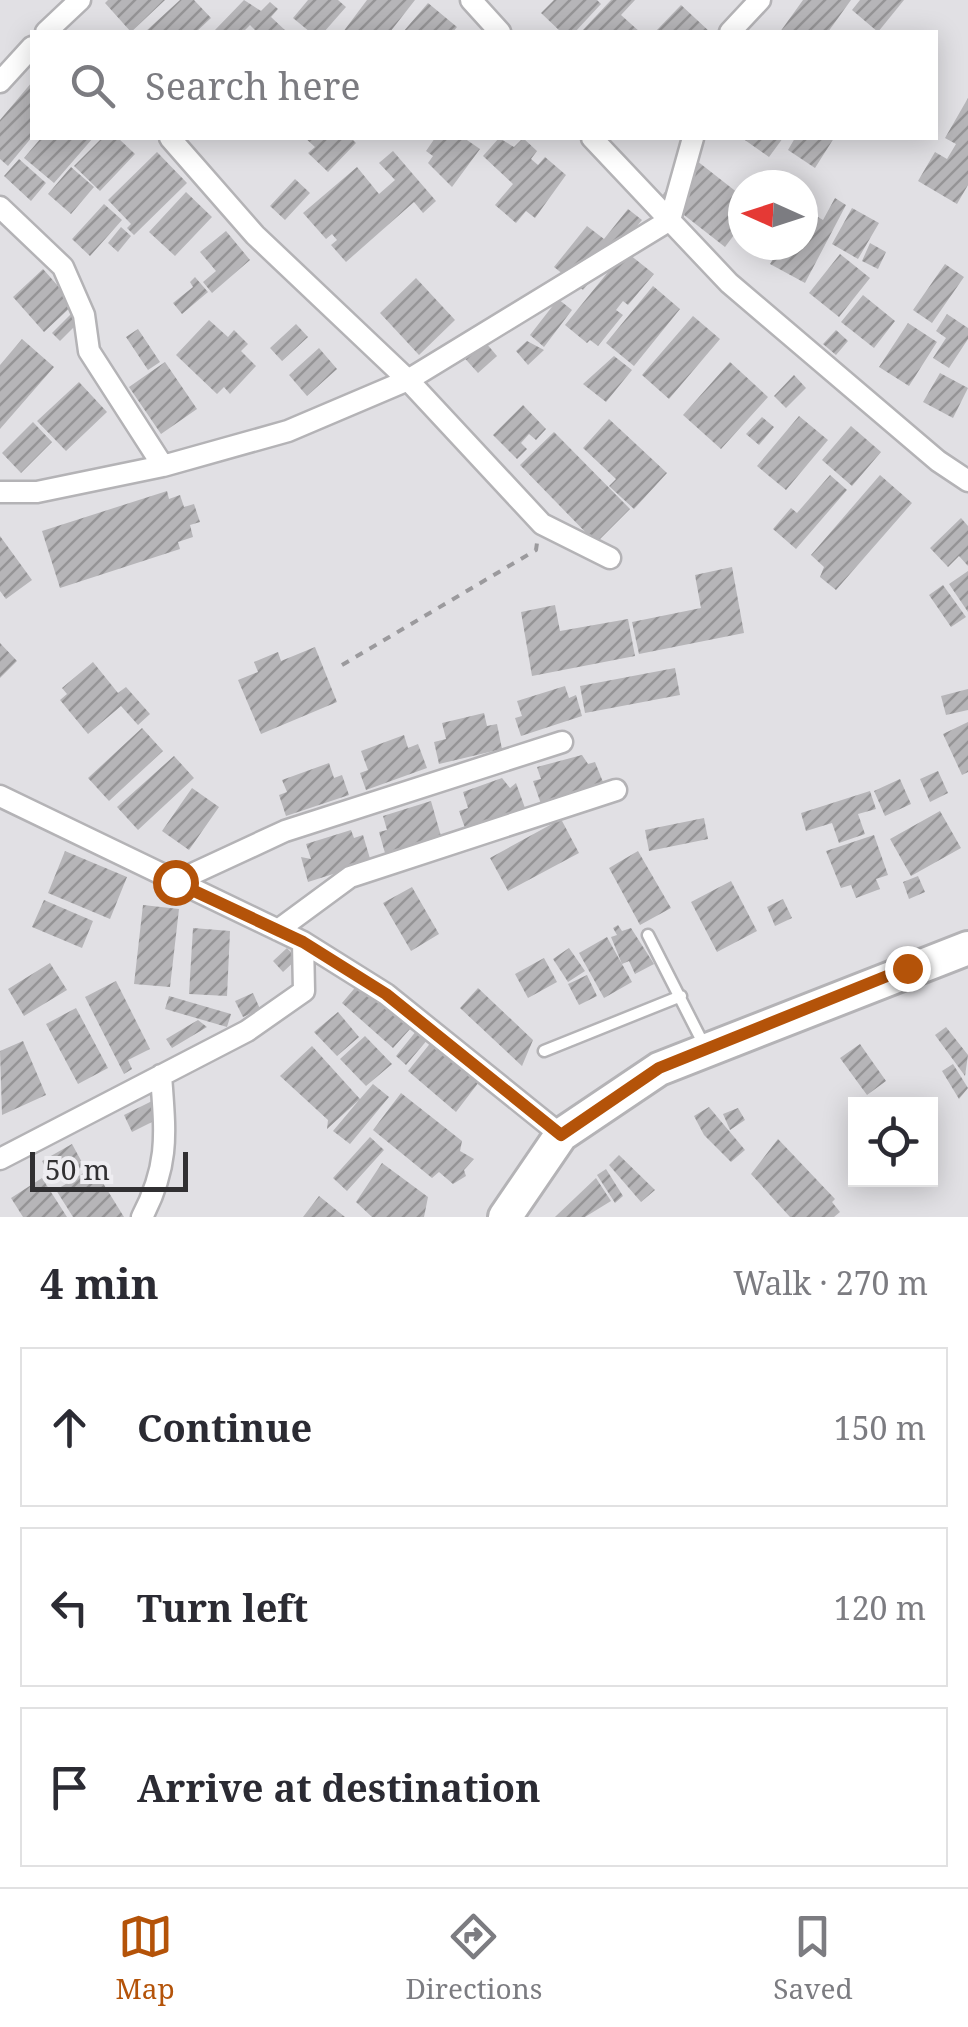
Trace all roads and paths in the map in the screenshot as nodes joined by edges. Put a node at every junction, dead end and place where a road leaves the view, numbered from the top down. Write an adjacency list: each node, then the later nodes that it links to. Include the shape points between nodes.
1 (80, 0): 4 (street)
2 (471, 0): 5 (street)
3 (760, 0): 6 (street)
4 (53, 30)
5 (498, 30)
6 (732, 30)
7 (30, 48): 8 (street)
8 (0, 82)
9 (172, 140): 14 (street, via 255,235)
10 (594, 140): 13 (street)
11 (691, 140): 13 (street)
12 (0, 207): 15 (street, via 63,267 84,316 88,351)
13 (670, 220): 14 (street); 16 (street, via 728,282)
14 (408, 380): 15 (street, via 288,431); 18 (street)
15 (163, 466): 17 (street, via 36,492)
16 (968, 481)
17 (0, 492)
18 (542, 524): 19 (street); 20 (path, via 536,550)
19 (610, 558)
20 (342, 665)
21 (562, 742): 24 (street, via 285,830)
22 (616, 790): 25 (street, via 350,878)
23 (0, 796): 24 (street)
24 (175, 882): 25 (street)
25 (278, 930): 27 (street)
26 (648, 935): 29 (lane)
27 (303, 942): 32 (street, via 304,991 246,1031); 33 (street, via 386,994)
28 (968, 948): 31 (main road)
29 (681, 996): 30 (lane); 31 (lane)
30 (544, 1051)
31 (707, 1051): 33 (main road, via 624,1088)
32 (161, 1075): 34 (street); 35 (street, via 166,1150 160,1184)
33 (561, 1135): 36 (main road)
34 (0, 1159)
35 (142, 1217)
36 (505, 1217)

